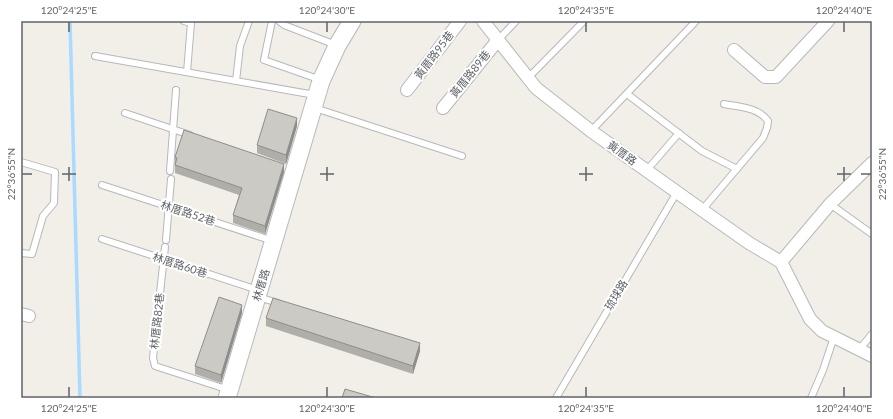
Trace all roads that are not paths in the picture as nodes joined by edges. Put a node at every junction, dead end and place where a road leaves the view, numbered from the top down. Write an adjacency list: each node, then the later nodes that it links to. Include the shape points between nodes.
1 (184, 21): 16 (lane, via 191,23)
2 (249, 21): 18 (lane, via 240,46)
3 (272, 21): 22 (lane, via 264,60)
4 (352, 21): 13 (street, 林厝路)
5 (460, 21): 20 (street, 黃厝路95巷)
6 (483, 21): 12 (street, 黃厝路)
7 (516, 21): 12 (lane)
8 (584, 21): 17 (lane)
9 (696, 21): 21 (lane)
10 (828, 21): 14 (street, via 776,77 765,77)
11 (283, 22): 13 (lane)
12 (498, 40): 17 (street, 黃厝路); 24 (street, 黃厝路89巷)
13 (337, 46): 22 (street, 林厝路)
14 (734, 50)
15 (95, 56): 16 (lane)
16 (187, 72): 18 (lane)
17 (528, 78): 27 (street, 黃厝路, via 536,88)
18 (236, 81): 22 (lane)
19 (176, 90): 26 (lane)
20 (407, 90)
21 (627, 94): 27 (lane); 28 (lane)
22 (317, 95): 30 (lane); 45 (street, 林厝路, via 291,170)
23 (724, 104): 33 (lane, via 757,111 768,120 768,128 763,138)
24 (443, 108)
25 (125, 112): 26 (lane)
26 (173, 129): 29 (lane); 35 (lane)
27 (591, 131): 34 (street, 黃厝路)
28 (679, 133): 33 (lane, via 702,151); 34 (lane)
29 (194, 137)
30 (462, 156)
31 (21, 162): 47 (lane, via 55,172 56,196 54,203 43,216 32,254)
32 (872, 163): 39 (street)
33 (737, 169): 41 (lane)
34 (647, 170): 38 (street, 黃厝路)
35 (170, 171)
36 (171, 180): 40 (lane)
37 (102, 185): 40 (lane, 林厝路52巷)
38 (677, 192): 41 (street, 黃厝路); 57 (lane, 琉球路)
39 (830, 204): 42 (lane); 49 (street)
40 (169, 207): 44 (lane); 45 (lane, 林厝路52巷)
41 (702, 210): 49 (street, 黃厝路)
42 (872, 234)
43 (102, 239): 48 (lane, 林厝路60巷)
44 (166, 240)
45 (274, 241): 50 (street, 林厝路)
46 (165, 248): 48 (lane, 林厝路82巷)
47 (21, 253)
48 (164, 259): 50 (lane, 林厝路60巷); 56 (lane, 林厝路82巷, via 153,358 155,366)
49 (781, 262): 53 (street, via 810,319 822,331)
50 (258, 293): 51 (lane, 林厝路60巷); 56 (street, 林厝路)
51 (286, 306)
52 (872, 334): 54 (lane)
53 (834, 337): 54 (street); 58 (lane, via 824,370)
54 (859, 350): 55 (street)
55 (872, 356)
56 (228, 394)
57 (556, 398)
58 (811, 398)

